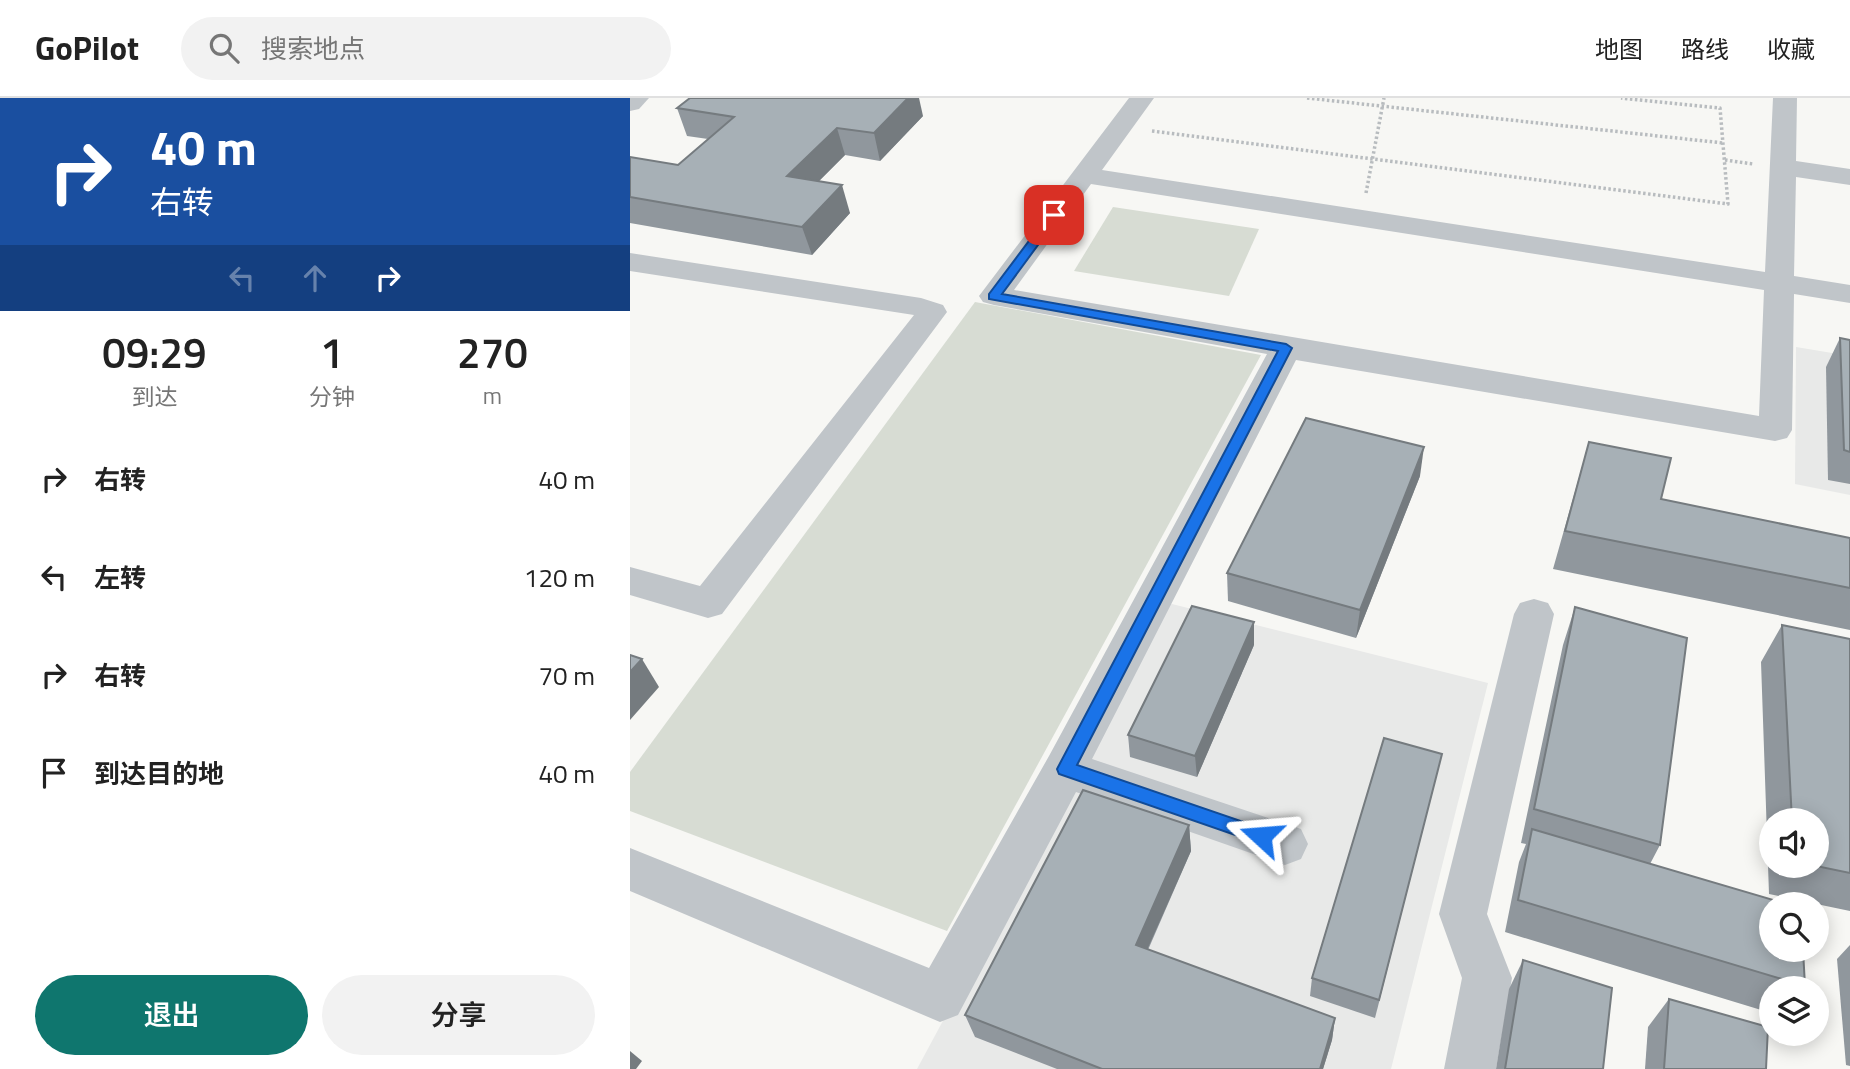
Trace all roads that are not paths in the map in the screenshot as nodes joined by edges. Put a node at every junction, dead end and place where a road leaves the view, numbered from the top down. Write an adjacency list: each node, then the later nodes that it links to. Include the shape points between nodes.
1 (637, 98): 4 (street)
2 (1142, 98): 6 (street)
3 (1785, 98): 5 (street)
4 (630, 104)
5 (1781, 167): 7 (street); 9 (street)
6 (1084, 175): 9 (street); 11 (street, via 994,296)
7 (1850, 177)
8 (630, 262): 12 (street, via 932,312 708,603)
9 (1779, 284): 10 (street); 11 (street, via 1775,430)
10 (1850, 294)
11 (1286, 348): 14 (street)
12 (630, 581)
13 (1534, 614): 17 (street, via 1463,914 1487,978)
14 (1066, 769): 15 (street); 16 (street, via 940,997)
15 (1285, 844)
16 (630, 869)
17 (1470, 1069)

